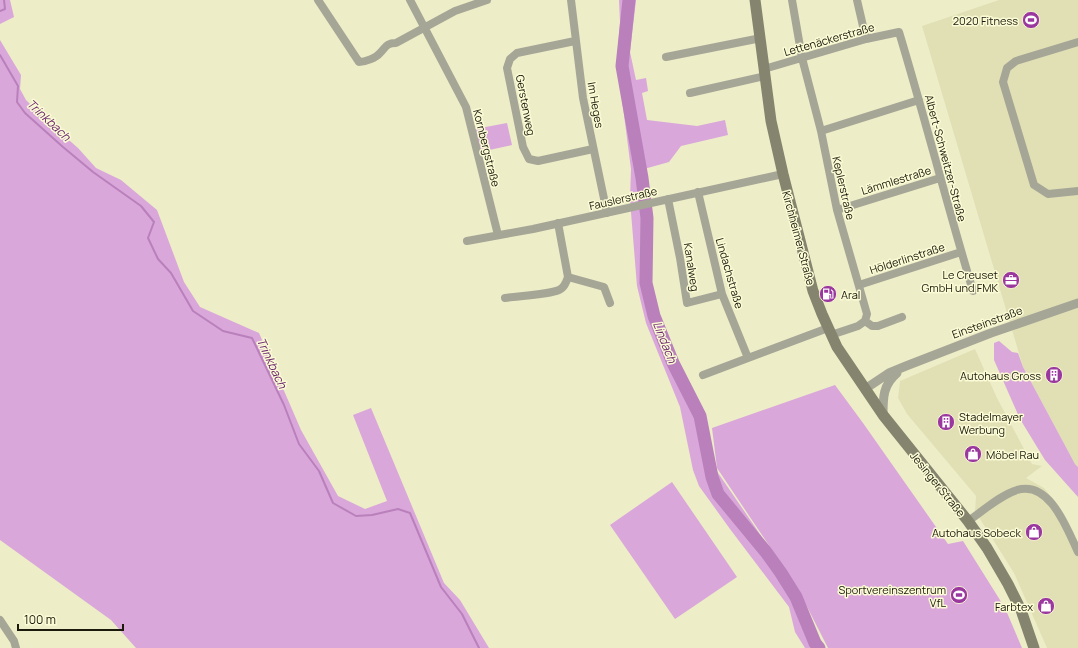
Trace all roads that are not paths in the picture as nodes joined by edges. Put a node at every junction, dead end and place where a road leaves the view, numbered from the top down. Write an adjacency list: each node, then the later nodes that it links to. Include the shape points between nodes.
1 (318, 0): 8 (street, via 359,62 380,54 384,46 396,43)
2 (410, 0): 8 (street, Kornbergstraße)
3 (487, 0): 8 (street, via 455,11)
4 (572, 0): 11 (street, Im Heges)
5 (755, 0): 10 (main road, Kirchheimer Straße)
6 (792, 0): 15 (street, Keplerstraße)
7 (857, 0): 12 (street)
8 (424, 28): 29 (street, Kornbergstraße, via 466,106)
9 (899, 32): 12 (street, Lettenäckerstraße); 18 (street, Albert-Schweitzer-Straße)
10 (761, 38): 14 (street); 16 (main road, Kirchheimer Straße)
11 (575, 40): 20 (street, Im Heges); 20 (street, Gerstenweg, via 517,53 510,59 507,68 523,147 529,159 538,161)
12 (866, 40): 15 (street, Lettenäckerstraße)
13 (1078, 42): 23 (street, via 1016,61 1007,68 1003,82 1034,185 1048,194)
14 (666, 57)
15 (802, 58): 16 (street, Lettenäckerstraße); 19 (street, Keplerstraße)
16 (764, 72): 17 (street); 21 (main road, Kirchheimer Straße)
17 (690, 93)
18 (919, 100): 19 (street); 22 (street, Albert-Schweitzer-Straße)
19 (820, 131): 26 (street, Keplerstraße)
20 (593, 149): 27 (street, Im Heges)
21 (782, 174): 24 (street, Fauslerstraße); 41 (main road, Kirchheimer Straße, via 813,291)
22 (940, 178): 26 (street, Lämmlestraße); 31 (street, Albert-Schweitzer-Straße)
23 (1078, 191)
24 (698, 192): 25 (street, Fauslerstraße); 35 (street, Lindachstraße)
25 (668, 199): 27 (street, Fauslerstraße); 35 (street, Kanalweg, via 687,303)
26 (837, 210): 33 (street, Keplerstraße)
27 (607, 212): 28 (street, Fauslerstraße)
28 (558, 223): 29 (street, Fauslerstraße); 32 (street)
29 (498, 235): 30 (street, Fauslerstraße)
30 (467, 241)
31 (961, 252): 33 (street, Hölderlinstraße); 34 (street, Albert-Schweitzer-Straße)
32 (568, 278): 36 (street, via 559,290); 38 (street, via 604,287)
33 (859, 285): 40 (street, Keplerstraße, via 867,314)
34 (973, 291)
35 (722, 294): 42 (street, Lindachstraße)
36 (505, 298)
37 (1078, 303): 43 (street, Einsteinstraße)
38 (610, 304)
39 (902, 317): 40 (street, via 878,326 872,326)
40 (864, 321): 41 (street, via 858,326)
41 (829, 332): 42 (street); 45 (main road, Kirchheimer Straße)
42 (748, 358): 44 (street)
43 (906, 366): 45 (street, Einsteinstraße, via 889,373); 46 (street, Einsteinstraße, via 889,379 883,399)
44 (703, 375)
45 (864, 389): 46 (main road, Jesinger Straße)
46 (883, 415): 47 (main road, Jesinger Straße)
47 (968, 521): 48 (street, via 1016,490 1035,490 1045,496 1053,506); 51 (main road, Jesinger Straße, via 1008,584 1024,617)
48 (1078, 552)
49 (0, 620): 50 (street)
50 (16, 648)
51 (1034, 648)

